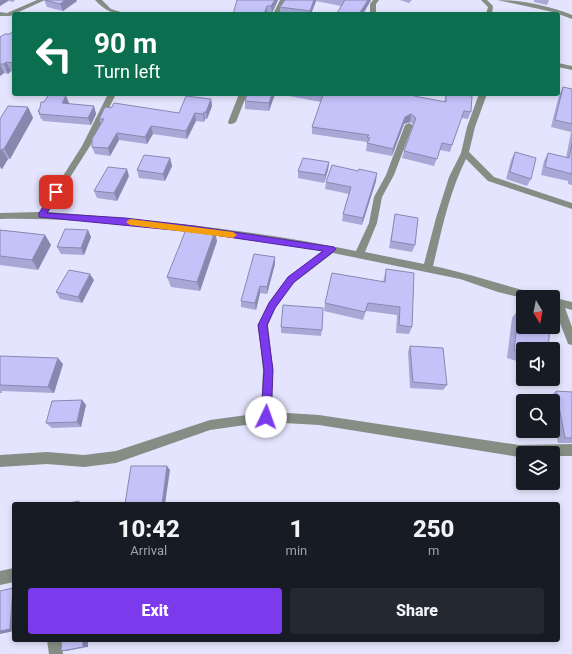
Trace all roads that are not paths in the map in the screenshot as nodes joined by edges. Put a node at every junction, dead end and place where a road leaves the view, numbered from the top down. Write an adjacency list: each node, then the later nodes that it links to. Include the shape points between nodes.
1 (42, 0): 7 (street)
2 (98, 0): 8 (street, via 109,10)
3 (283, 0): 9 (street)
4 (376, 0): 10 (street)
5 (484, 0): 11 (street, via 491,7)
6 (500, 0): 12 (street)
7 (15, 12)
8 (116, 12)
9 (277, 12)
10 (373, 12)
11 (490, 12)
12 (559, 12)
13 (560, 12): 17 (street)
14 (12, 13): 16 (street)
15 (0, 14): 16 (street)
16 (8, 15): 18 (street)
17 (572, 17)
18 (12, 18)
19 (560, 65): 20 (street)
20 (572, 68)
21 (111, 96): 28 (street, via 86,146)
22 (242, 96): 24 (street)
23 (482, 96): 26 (street)
24 (232, 122)
25 (409, 125): 31 (street, via 390,175 378,197 373,223)
26 (465, 153): 27 (street, via 491,179); 32 (street, via 453,177)
27 (572, 206)
28 (42, 215): 29 (street); 30 (street, via 186,228)
29 (0, 216)
30 (332, 249): 31 (street); 38 (street, via 291,280 272,305 263,325 268,370)
31 (360, 255): 32 (street)
32 (428, 268): 33 (street)
33 (516, 292)
34 (560, 303): 35 (street)
35 (572, 306)
36 (560, 312): 37 (street)
37 (572, 341)
38 (266, 417): 39 (street, via 319,420 519,451); 40 (street, via 210,425 116,456 84,461 47,458)
39 (572, 450)
40 (0, 461)
41 (12, 575): 42 (street)
42 (0, 578)
43 (54, 642): 44 (street)
44 (56, 654)

